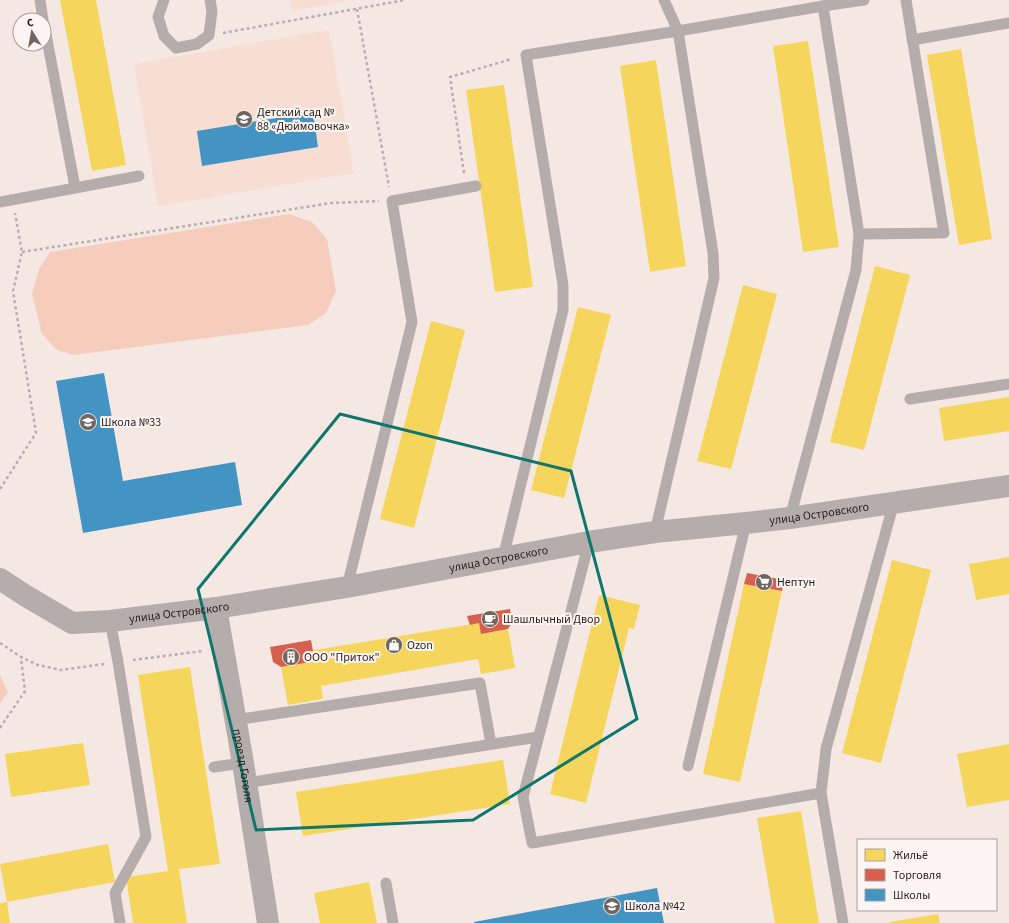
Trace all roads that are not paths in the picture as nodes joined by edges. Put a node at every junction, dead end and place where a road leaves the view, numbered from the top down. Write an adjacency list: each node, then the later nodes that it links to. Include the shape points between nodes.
1 (40, 0): 8 (lane)
2 (164, 0): 3 (lane, via 158,17 164,36 176,48 197,44 209,36 212,11)
3 (210, 0)
4 (664, 0): 10 (lane)
5 (864, 0): 7 (lane)
6 (906, 0): 11 (lane)
7 (823, 6): 10 (lane); 17 (lane)
8 (42, 12)
9 (1009, 23): 11 (lane)
10 (678, 31): 24 (lane, via 713,253 714,278); 26 (lane, via 526,55 563,285 563,310)
11 (912, 40): 17 (lane, via 944,233)
12 (49, 52): 14 (lane)
13 (139, 176): 14 (lane)
14 (75, 187): 16 (lane)
15 (471, 187): 28 (lane, via 392,201 412,322)
16 (0, 202)
17 (859, 234): 22 (lane, via 856,270)
18 (1009, 384): 19 (lane)
19 (910, 399)
20 (1009, 486): 21 (street, улица Островского)
21 (894, 502): 22 (street, улица Островского); 37 (lane, via 826,749)
22 (790, 518): 23 (street, улица Островского)
23 (746, 523): 24 (street, улица Островского); 34 (lane)
24 (655, 532): 25 (street, улица Островского)
25 (589, 542): 26 (street, улица Островского); 32 (lane)
26 (503, 558): 28 (street, улица Островского)
27 (0, 579): 30 (street, улица Островского, via 72,623)
28 (347, 587): 29 (street, улица Островского)
29 (216, 608): 30 (street, улица Островского); 31 (street, проезд Гоголя)
30 (110, 621): 39 (lane, via 146,837 115,893)
31 (235, 720): 33 (lane, via 480,684); 36 (street, проезд Гоголя)
32 (538, 737): 33 (lane); 37 (lane, via 523,797 532,843)
33 (491, 744): 36 (lane)
34 (688, 766)
35 (214, 767): 36 (lane)
36 (244, 773): 40 (street, проезд Гоголя)
37 (820, 793): 42 (lane)
38 (386, 882): 41 (lane)
39 (120, 923)
40 (268, 923)
41 (393, 923)
42 (843, 923)

